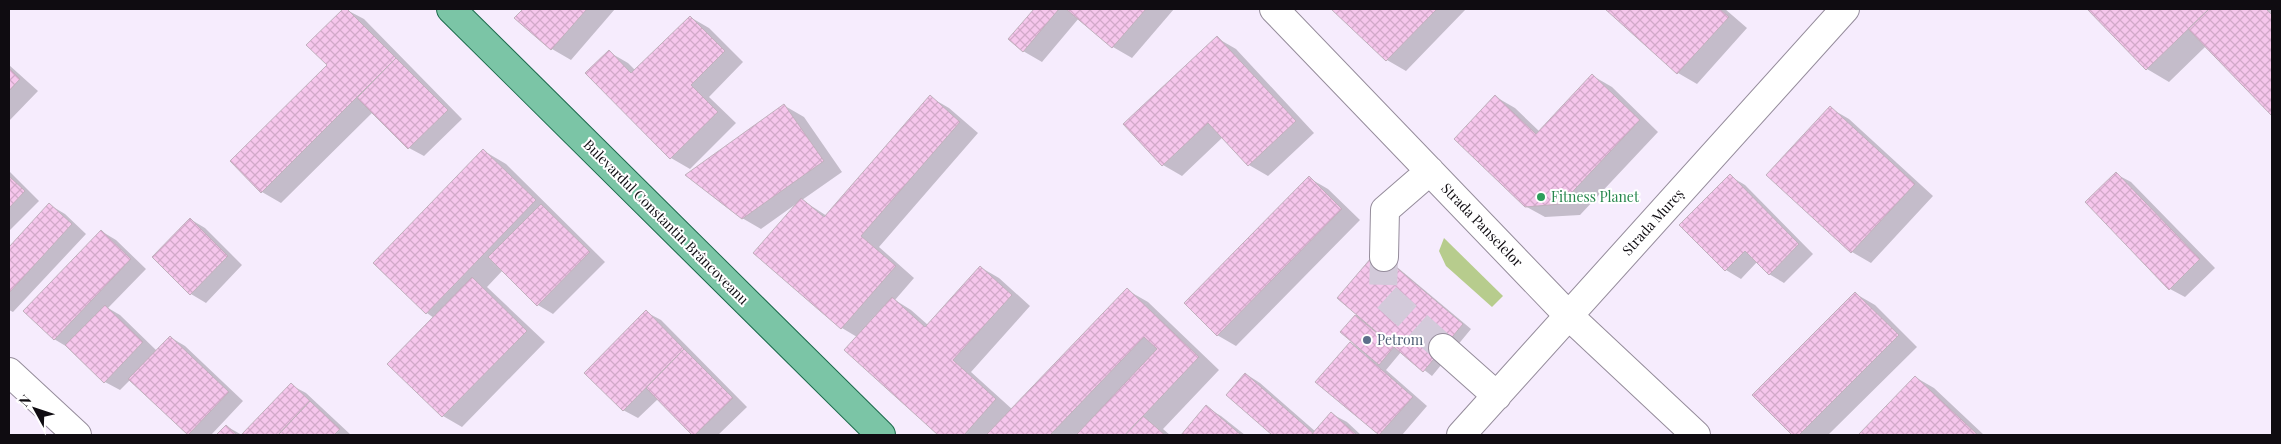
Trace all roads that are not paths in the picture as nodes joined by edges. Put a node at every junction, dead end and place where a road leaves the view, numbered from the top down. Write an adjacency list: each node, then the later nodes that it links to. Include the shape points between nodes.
1 (451, 9): 11 (main road, Bulevardul Constantin Brâncoveanu)
2 (1274, 9): 4 (street, Strada Panselelor)
3 (1845, 9): 6 (street, Strada Mureș)
4 (1430, 171): 5 (street, via 1385,210); 6 (street, Strada Panselelor)
5 (1384, 257)
6 (1569, 316): 9 (street, Strada Mureș); 13 (street, Strada Panselelor)
7 (1443, 348): 9 (street)
8 (9, 372): 10 (street)
9 (1497, 396): 12 (street, Strada Mureș)
10 (77, 435)
11 (881, 435)
12 (1461, 435)
13 (1696, 435)

